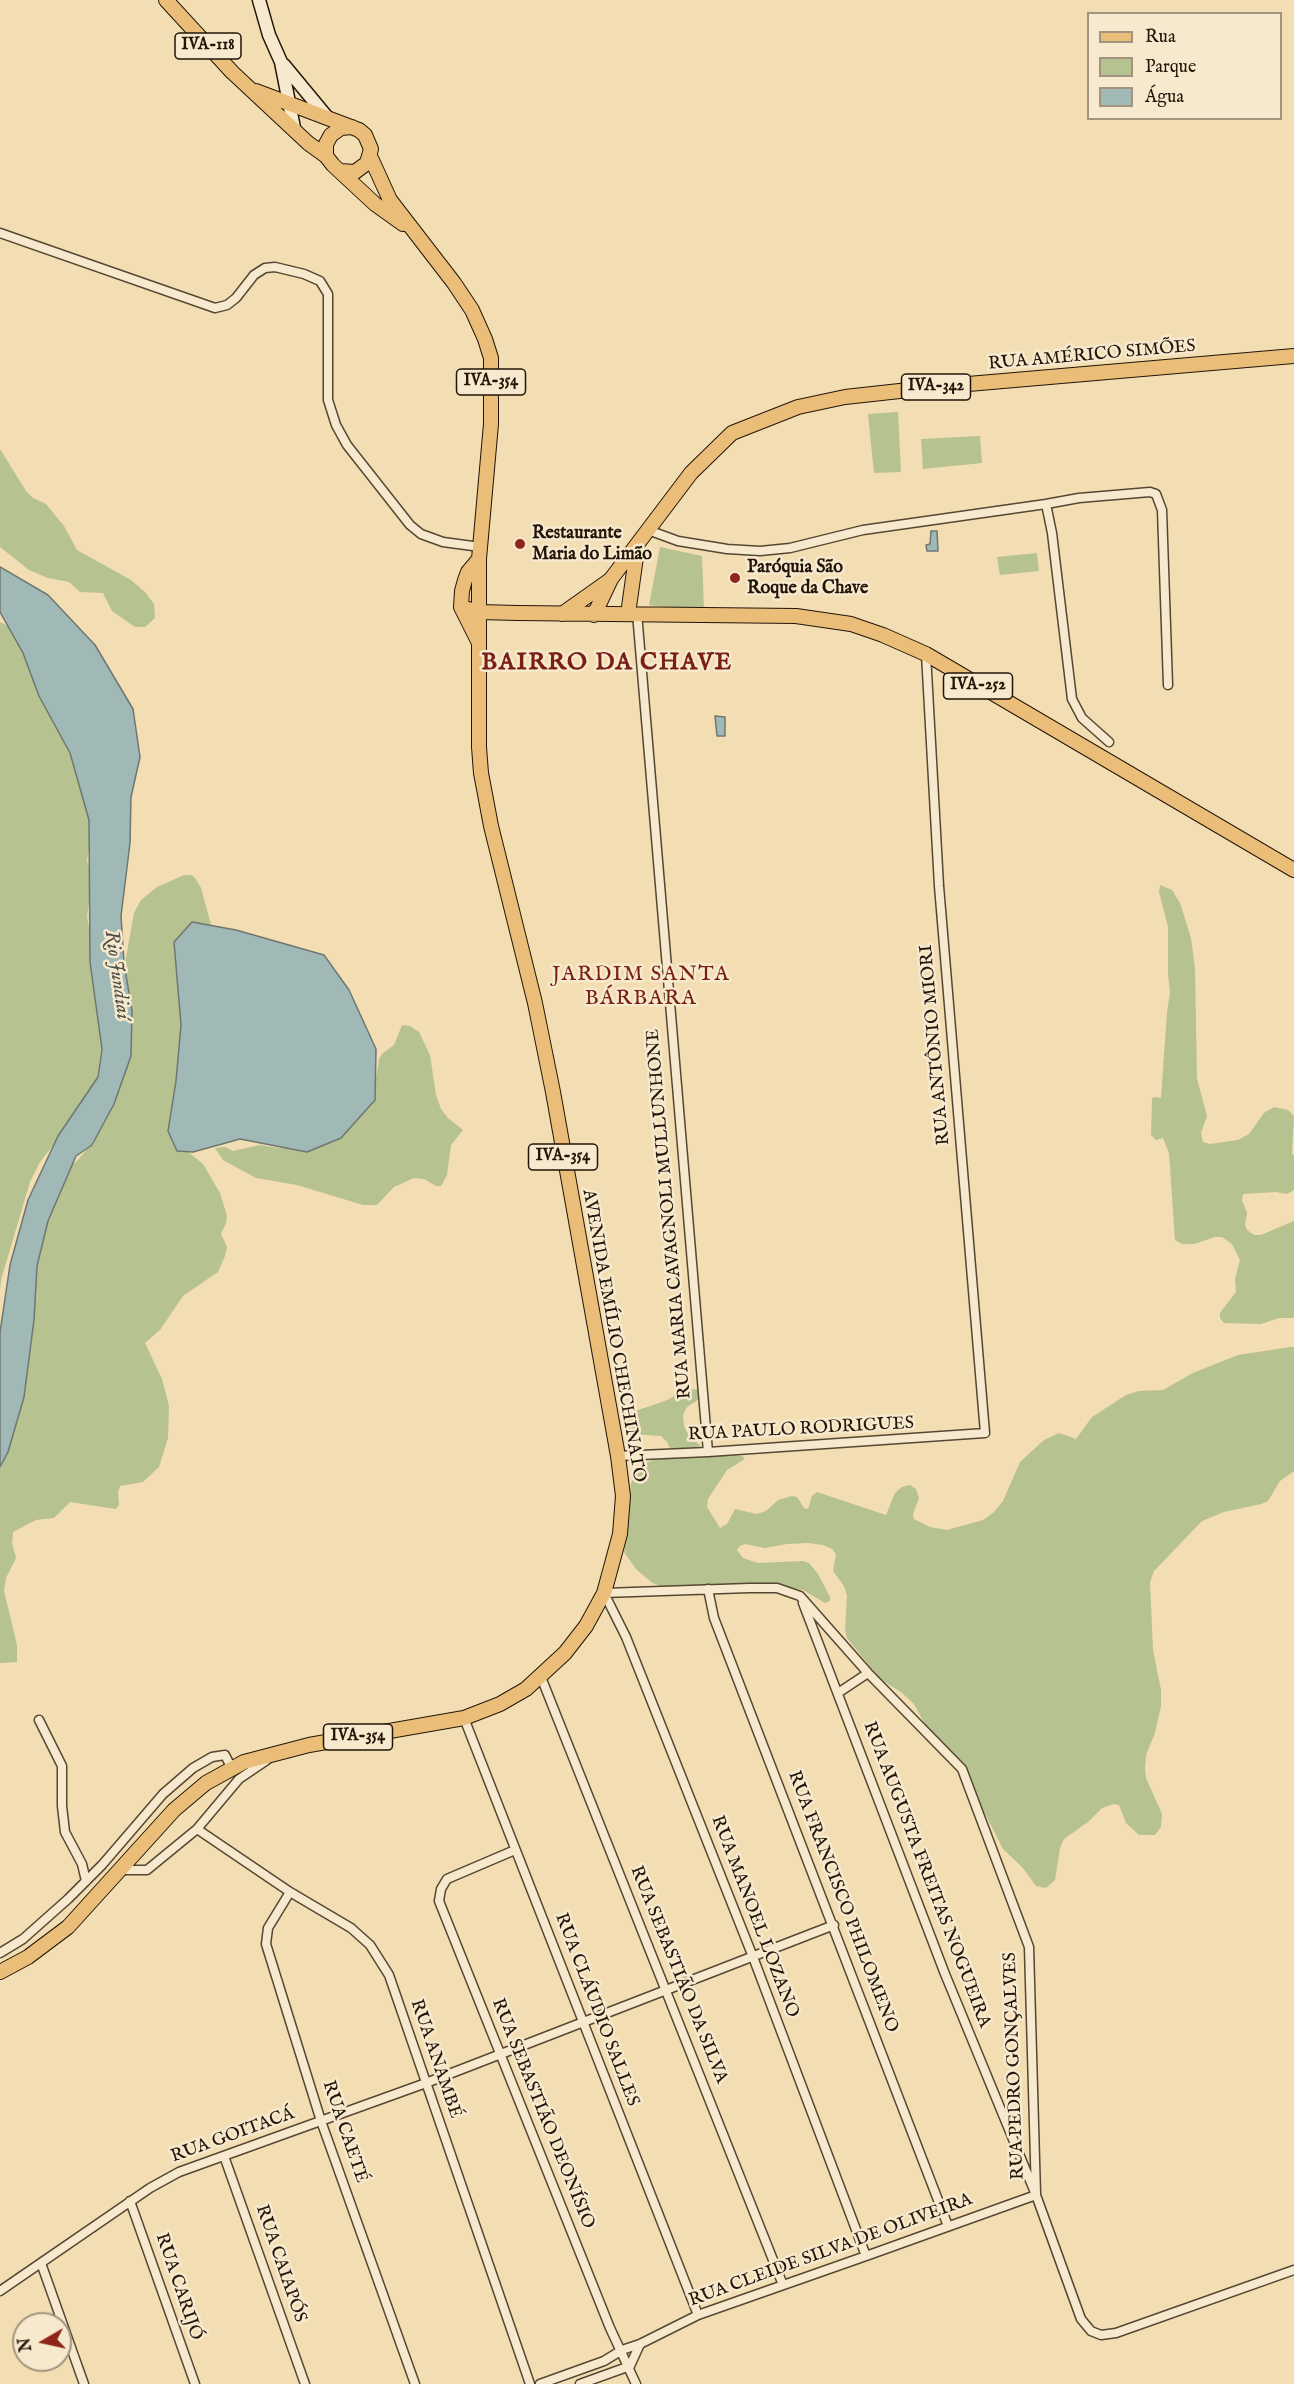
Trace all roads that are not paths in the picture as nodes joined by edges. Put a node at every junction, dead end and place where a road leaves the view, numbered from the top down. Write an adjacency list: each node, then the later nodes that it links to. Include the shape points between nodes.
1 (166, 0): 4 (main road, IVA-118)
2 (258, 0): 3 (main road)
3 (281, 62): 5 (main road); 6 (main road)
4 (251, 89): 5 (main road, IVA-118); 8 (main road, IVA-118)
5 (289, 102): 6 (main road, IVA-118); 8 (main road)
6 (327, 117): 7 (main road, IVA-118)
7 (352, 127): 9 (main road, via 340,128 331,135); 10 (main road, via 369,141)
8 (294, 128): 9 (main road, IVA-118)
9 (326, 156): 11 (main road)
10 (370, 156): 11 (main road, via 362,169); 12 (main road, AVENIDA EMÍLIO CHECHINATO / IVA-354, via 390,200)
11 (339, 171): 12 (main road, AVENIDA EMÍLIO CHECHINATO / IVA-354, via 375,204)
12 (411, 229): 18 (main road, AVENIDA EMÍLIO CHECHINATO / IVA-354, via 472,310 491,358 491,424)
13 (0, 233): 18 (street, via 214,308 236,298 254,275 265,268 296,272 320,282 328,294 328,400 347,446 421,534)
14 (1294, 356): 16 (main road, RUA AMÉRICO SIMÕES / IVA-342, via 945,386 845,397 798,407 732,434 682,483)
15 (1046, 504): 16 (street, via 863,530 790,548 760,551 678,541); 27 (street, via 1156,494 1162,510); 28 (street, via 1072,699 1082,718)
16 (648, 530): 17 (main road, RUA AMÉRICO SIMÕES / IVA-342)
17 (637, 548): 19 (main road, RUA AMÉRICO SIMÕES); 22 (main road, RUA MARIA CAVAGNOLI MULLUNHONE)
18 (479, 553): 20 (main road, via 465,580); 21 (main road, AVENIDA EMÍLIO CHECHINATO / IVA-354)
19 (611, 579): 23 (main road); 24 (main road, RUA AMÉRICO SIMÕES)
20 (461, 607): 21 (main road); 25 (main road)
21 (479, 612): 23 (main road, IVA-252); 25 (main road, AVENIDA EMÍLIO CHECHINATO / IVA-354)
22 (633, 614): 24 (main road, IVA-252); 26 (main road, IVA-252, via 796,616 851,624); 31 (street, RUA MARIA CAVAGNOLI MULLUNHONE)
23 (562, 615): 24 (main road, IVA-252)
24 (594, 615)
25 (479, 644): 32 (main road, AVENIDA EMÍLIO CHECHINATO / IVA-354, via 482,772 491,826 543,1041)
26 (926, 654): 29 (main road, IVA-252); 30 (street, RUA ANTÔNIO MIORI, via 941,907)
27 (1168, 686)
28 (1109, 742)
29 (1294, 870)
30 (985, 1433): 31 (street, RUA PAULO RODRIGUES)
31 (708, 1452): 32 (street, RUA PAULO RODRIGUES)
32 (618, 1456): 34 (main road, AVENIDA EMÍLIO CHECHINATO / IVA-354, via 623,1496 620,1534)
33 (708, 1589): 34 (street); 35 (street, via 777,1588); 48 (street, RUA FRANCISCO PHILOMENO, via 714,1617)
34 (604, 1593): 37 (main road, AVENIDA EMÍLIO CHECHINATO / IVA-354, via 566,1653); 50 (street, RUA MANOEL LOZANO, via 627,1637)
35 (800, 1596): 36 (street, RUA PEDRO GONÇALVES); 38 (street, RUA AUGUSTA FREITAS NOGUEIRA)
36 (868, 1673): 38 (street); 58 (street, RUA PEDRO GONÇALVES, via 962,1769 1029,1947)
37 (541, 1677): 39 (main road, AVENIDA EMÍLIO CHECHINATO / IVA-354, via 500,1704); 52 (street, RUA SEBASTIÃO DA SILVA)
38 (838, 1693): 58 (street, RUA AUGUSTA FREITAS NOGUEIRA, via 945,1974)
39 (464, 1718): 41 (main road, AVENIDA EMÍLIO CHECHINATO / IVA-354); 44 (street, RUA CLÁUDIO SALLES)
40 (39, 1720): 46 (street, via 62,1766 65,1832 82,1864)
41 (277, 1753): 42 (main road, AVENIDA EMÍLIO CHECHINATO / IVA-354); 43 (street, via 239,1779)
42 (232, 1769): 45 (main road, AVENIDA EMÍLIO CHECHINATO / IVA-354, via 206,1783 174,1810); 46 (street, via 225,1755 212,1757 193,1768 163,1794)
43 (197, 1829): 45 (street, via 147,1870); 47 (street, RUA ANAMBÉ)
44 (515, 1850): 53 (street, RUA CLÁUDIO SALLES); 54 (street, RUA SEBASTIÃO DEONÍSIO, via 447,1879 439,1901)
45 (119, 1870): 51 (main road, AVENIDA EMÍLIO CHECHINATO / IVA-354, via 68,1927 28,1958)
46 (86, 1881): 49 (street, via 23,1939)
47 (290, 1892): 55 (street, RUA ANAMBÉ, via 351,1928 370,1945 389,1975); 56 (street, RUA CAETÉ, via 268,1928 266,1944)
48 (834, 1925): 50 (street, RUA GOITACÁ); 60 (street, RUA FRANCISCO PHILOMENO)
49 (0, 1953)
50 (753, 1957): 52 (street, RUA GOITACÁ); 61 (street, RUA MANOEL LOZANO)
51 (0, 1972)
52 (666, 1990): 53 (street, RUA GOITACÁ); 64 (street, RUA SEBASTIÃO DA SILVA)
53 (583, 2022): 54 (street, RUA GOITACÁ); 66 (street, RUA CLÁUDIO SALLES)
54 (499, 2054): 55 (street, RUA GOITACÁ); 68 (street, RUA SEBASTIÃO DEONÍSIO)
55 (426, 2083): 56 (street, RUA GOITACÁ); 74 (street, RUA ANAMBÉ)
56 (321, 2121): 57 (street, RUA GOITACÁ); 73 (street, RUA CAETÉ)
57 (224, 2156): 59 (street, RUA GOITACÁ, via 179,2172); 72 (street, RUA CAIAPÓS)
58 (1036, 2195): 60 (street, RUA CLEIDE SILVA DE OLIVEIRA); 63 (street, RUA AUGUSTA FREITAS NOGUEIRA, via 1081,2319 1091,2331 1101,2335)
59 (130, 2201): 62 (street, RUA GOITACÁ); 71 (street, RUA CARIJÓ)
60 (948, 2226): 61 (street, RUA CLEIDE SILVA DE OLIVEIRA)
61 (866, 2256): 64 (street, RUA CLEIDE SILVA DE OLIVEIRA)
62 (41, 2263): 65 (street, RUA GOITACÁ); 70 (street)
63 (1294, 2270)
64 (783, 2285): 66 (street, RUA CLEIDE SILVA DE OLIVEIRA)
65 (0, 2291)
66 (698, 2315): 67 (street, RUA CLEIDE SILVA DE OLIVEIRA)
67 (640, 2344): 68 (street, RUA CLEIDE SILVA DE OLIVEIRA); 69 (street)
68 (622, 2350): 69 (street, RUA SEBASTIÃO DEONÍSIO); 75 (street, RUA CLEIDE SILVA DE OLIVEIRA, via 604,2361)
69 (630, 2366): 76 (street); 77 (street, RUA SEBASTIÃO DEONÍSIO)
70 (84, 2384)
71 (195, 2384)
72 (304, 2384)
73 (415, 2384)
74 (530, 2384)
75 (540, 2384)
76 (580, 2384)
77 (636, 2384)

